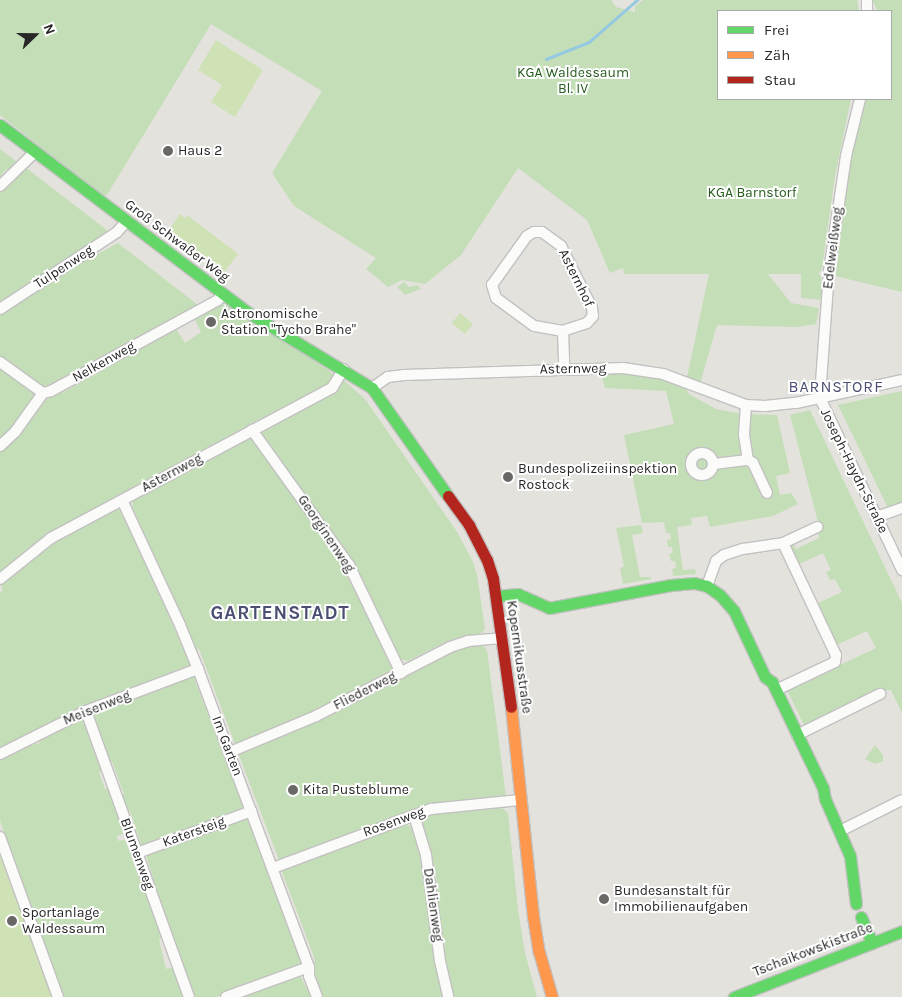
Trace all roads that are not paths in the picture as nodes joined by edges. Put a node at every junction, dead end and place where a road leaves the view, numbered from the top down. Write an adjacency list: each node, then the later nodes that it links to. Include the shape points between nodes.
1 (860, 100): 15 (street, Edelweißweg, via 845,166 829,272)
2 (0, 125): 3 (street, Groß Schwaßer Weg)
3 (35, 152): 4 (street); 5 (street, Groß Schwaßer Weg)
4 (0, 186)
5 (126, 222): 6 (street, Groß Schwaßer Weg); 7 (street, Tulpenweg, via 117,232)
6 (222, 295): 11 (street, Groß Schwaßer Weg); 14 (street, Nelkenweg, via 200,310)
7 (0, 309)
8 (563, 332): 8 (street, Asternhof, via 587,323 593,316 592,308 561,246 542,232 534,232 527,236 492,284 492,291 496,298 534,326); 10 (street)
9 (0, 362): 14 (street)
10 (564, 368): 13 (street, Asternweg, via 404,375 388,377); 16 (street, Asternweg, via 663,374)
11 (344, 370): 13 (street, Kopernikusstraße); 17 (street, Asternweg, via 332,388)
12 (902, 380): 15 (street)
13 (372, 388): 30 (street, Kopernikusstraße, via 473,532 487,560)
14 (43, 393): 18 (street, via 29,415)
15 (820, 398): 16 (street, via 765,406); 24 (street, Joseph-Haydn-Straße)
16 (746, 405): 19 (street, via 744,435)
17 (252, 430): 22 (street, Asternweg); 33 (street, Georginenweg, via 349,565)
18 (0, 446)
19 (748, 460): 20 (street); 21 (street, via 753,463)
20 (714, 464)
21 (768, 493)
22 (122, 500): 28 (street, Asternweg, via 51,538); 32 (street, Im Garten)
23 (902, 508): 24 (street)
24 (876, 516): 27 (street, Joseph-Haydn-Straße)
25 (816, 527): 26 (street)
26 (783, 544): 29 (street, via 724,555 716,561); 34 (street, via 836,655 835,662)
27 (902, 570)
28 (0, 579)
29 (707, 586): 30 (street, via 694,583 671,585 549,608 518,594); 34 (street, via 720,594 734,611 765,677)
30 (496, 596): 31 (street, Kopernikusstraße)
31 (501, 638): 33 (street, Fliederweg, via 468,641 450,647); 40 (street, Kopernikusstraße)
32 (198, 669): 36 (street, Meisenweg); 38 (street, Im Garten)
33 (401, 672): 38 (street, Fliederweg, via 316,716)
34 (776, 690): 37 (street)
35 (880, 694): 37 (street)
36 (86, 711): 39 (street, Meisenweg); 46 (street, Blumenweg)
37 (797, 734): 44 (street)
38 (230, 752): 42 (street, Im Garten)
39 (0, 754)
40 (520, 800): 43 (street, Rosenweg, via 450,805); 58 (street, Kopernikusstraße, via 533,916)
41 (902, 800): 44 (street)
42 (252, 811): 46 (street, Katersteig); 47 (street, Im Garten)
43 (414, 814): 47 (street, Rosenweg); 57 (street, Dahlienweg, via 428,864 440,961)
44 (840, 831): 48 (street, via 850,856)
45 (0, 837): 53 (street)
46 (137, 853): 54 (street, Blumenweg)
47 (273, 868): 52 (street, Im Garten)
48 (856, 904)
49 (862, 917): 51 (street)
50 (902, 931): 51 (street, Tschaikowskistraße)
51 (872, 943): 59 (street, Tschaikowskistraße)
52 (309, 967): 55 (street); 56 (street, Im Garten)
53 (58, 997)
54 (188, 997)
55 (226, 997)
56 (317, 997)
57 (448, 997)
58 (552, 997)
59 (734, 997)

